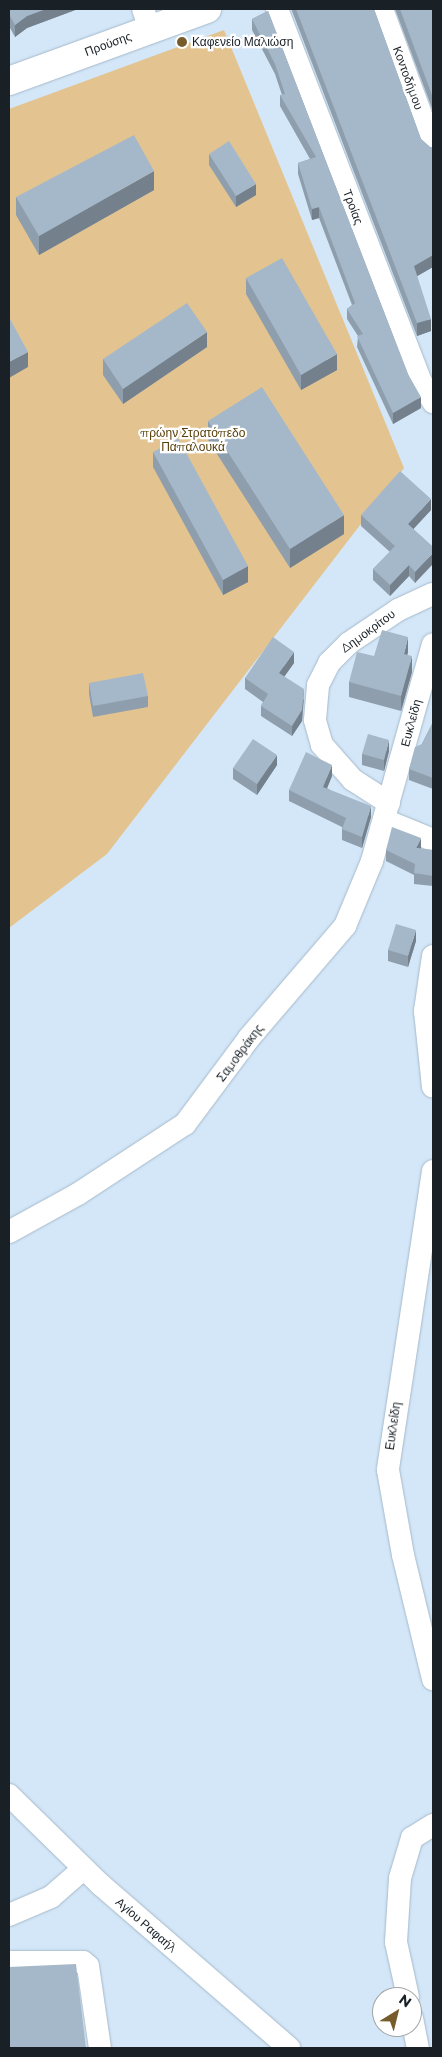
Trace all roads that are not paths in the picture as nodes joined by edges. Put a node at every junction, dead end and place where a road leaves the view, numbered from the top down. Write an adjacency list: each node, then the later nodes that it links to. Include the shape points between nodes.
1 (207, 9): 4 (main road, Προύσης)
2 (277, 9): 7 (street, Τροίας, via 420,380)
3 (382, 9): 6 (street, Κοντοδήμου)
4 (147, 19): 5 (main road, Προύσης)
5 (9, 81)
6 (433, 147)
7 (433, 402)
8 (433, 594): 10 (street, Δημοκρίτου, via 398,610 349,643 329,663 318,685 315,720 322,745)
9 (433, 644): 10 (street, Ευκλείδη)
10 (387, 812): 11 (street); 15 (street, Σαμοθράκης, via 350,918 242,1047 201,1108 154,1146)
11 (433, 840)
12 (433, 956): 13 (street, via 425,1011)
13 (433, 1086)
14 (433, 1172): 16 (street, Ευκλείδη, via 388,1463 403,1555)
15 (9, 1232)
16 (433, 1679)
17 (9, 1796): 19 (street, Αγίου Ραφαήλ)
18 (433, 1825): 22 (street, via 412,1838 400,1878 396,1942)
19 (83, 1869): 20 (street, via 51,1897); 24 (street, Αγίου Ραφαήλ)
20 (9, 1915)
21 (9, 1962): 23 (street, via 83,1962 88,1966)
22 (406, 1987)
23 (100, 2048)
24 (289, 2048)

